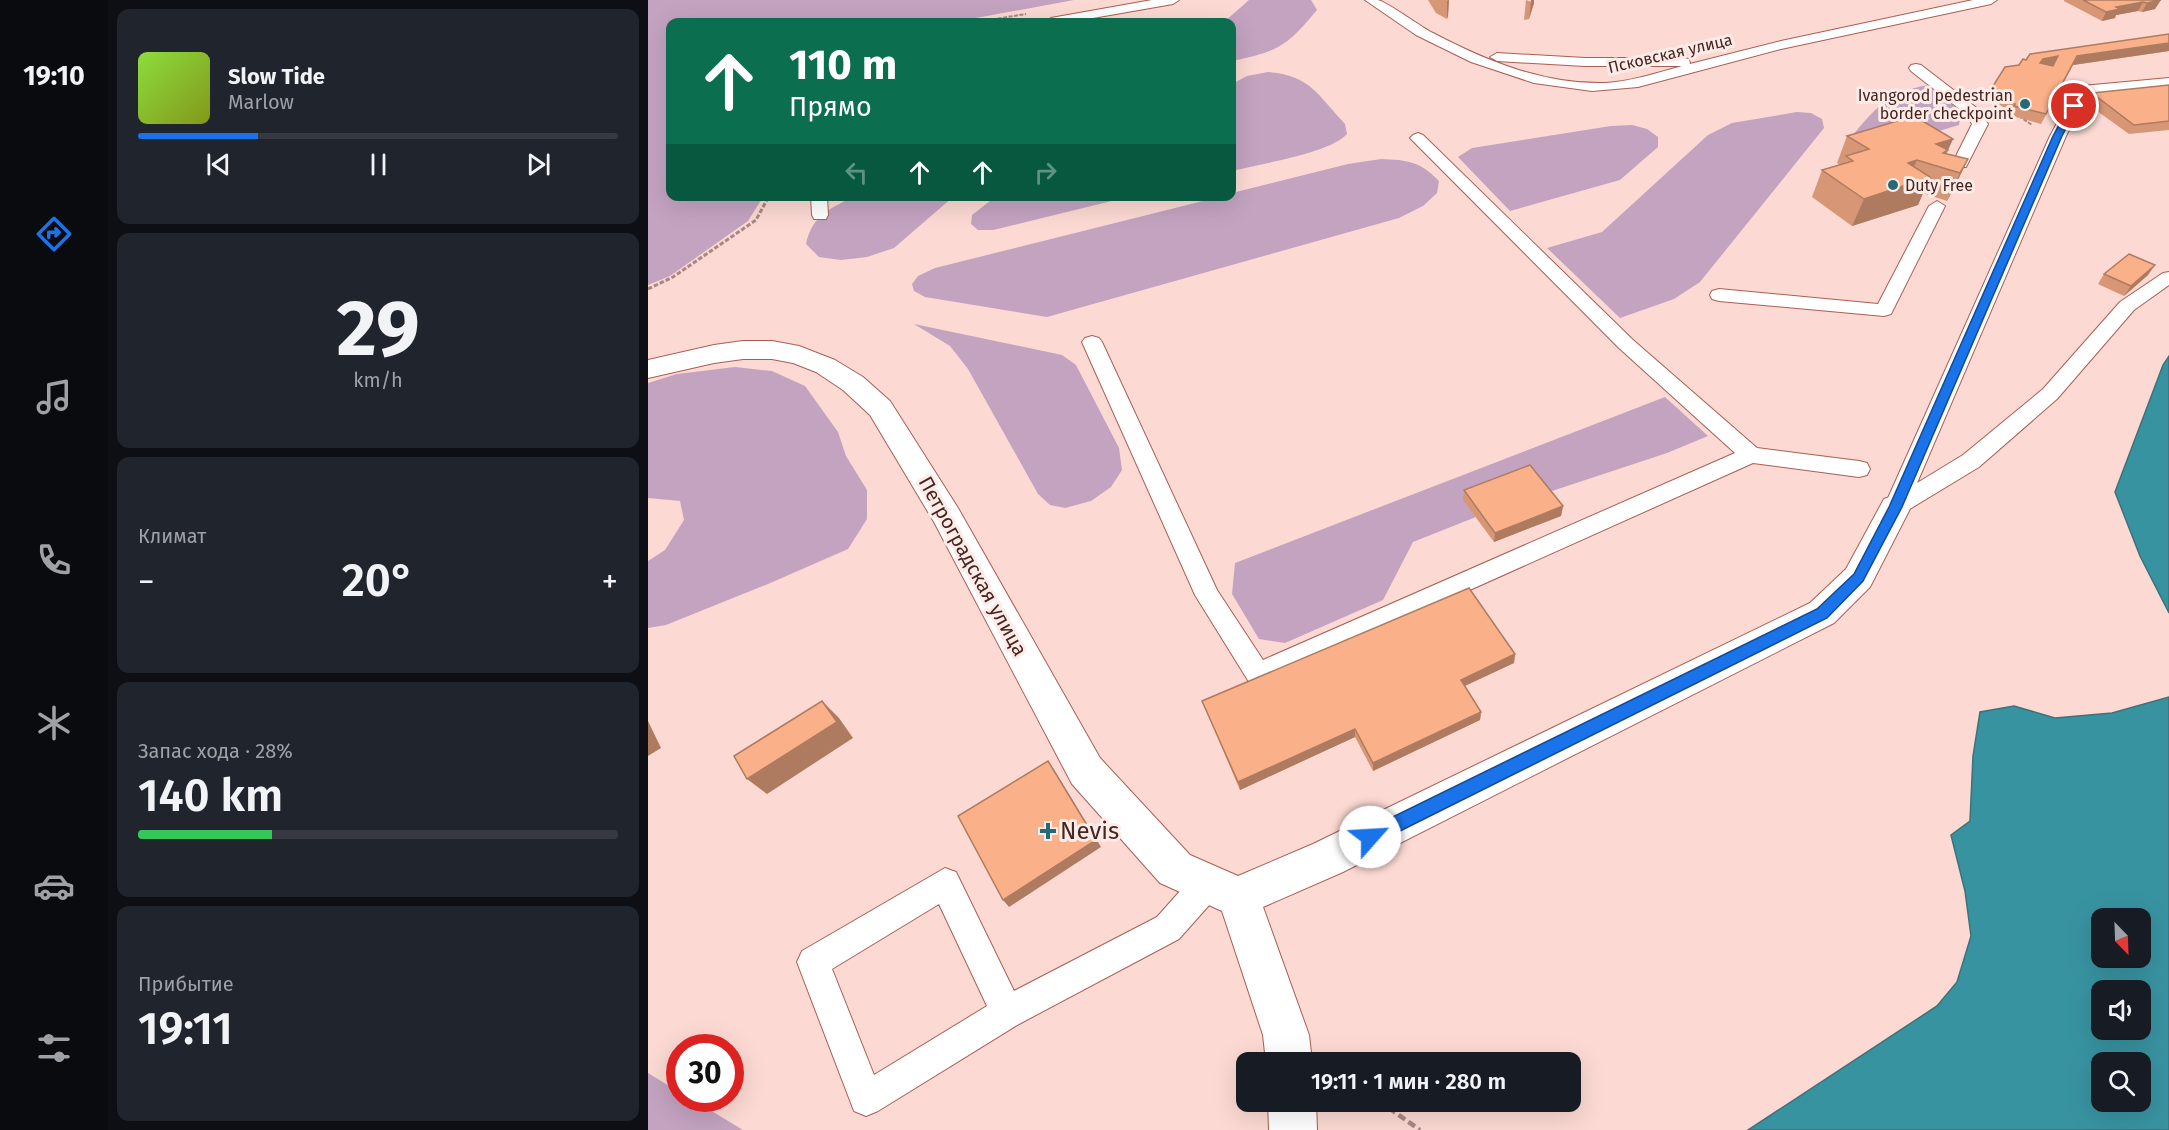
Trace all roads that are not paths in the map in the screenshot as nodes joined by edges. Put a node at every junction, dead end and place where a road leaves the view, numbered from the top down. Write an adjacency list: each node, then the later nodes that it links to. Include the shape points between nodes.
1 (1173, 0): 4 (lane)
2 (1371, 0): 5 (lane, Псковская улица, via 1414,29)
3 (1991, 0): 6 (lane, Псковская улица)
4 (1073, 18)
5 (1470, 55): 6 (lane, via 1585,62); 6 (lane, Псковская улица, via 1531,78 1595,87 1641,82)
6 (1712, 62)
7 (1916, 68): 10 (lane, via 1973,112 1980,124)
8 (2169, 82): 20 (lane, via 2082,90 2058,136)
9 (1418, 138): 18 (lane, via 1626,344)
10 (1960, 164)
11 (819, 201): 13 (lane)
12 (1937, 206): 15 (lane, via 1884,310)
13 (820, 215)
14 (2169, 277): 20 (lane, via 2127,306 2050,394 1971,461)
15 (1719, 295)
16 (1092, 342): 18 (lane, via 1207,596 1258,674)
17 (648, 369): 21 (street, Петроградская улица, via 753,349 800,354 845,377 880,408 947,516 1086,771 1175,869)
18 (1751, 455): 19 (lane)
19 (1859, 469)
20 (1895, 507): 21 (street, via 1858,578 1822,614 1328,858)
21 (1223, 890): 22 (lane, via 1168,928); 23 (street, via 1286,1035)
22 (1007, 1012): 22 (lane, via 945,883 813,962 866,1100)
23 (1288, 1052)
24 (1292, 1112): 25 (street)
25 (1293, 1130)

